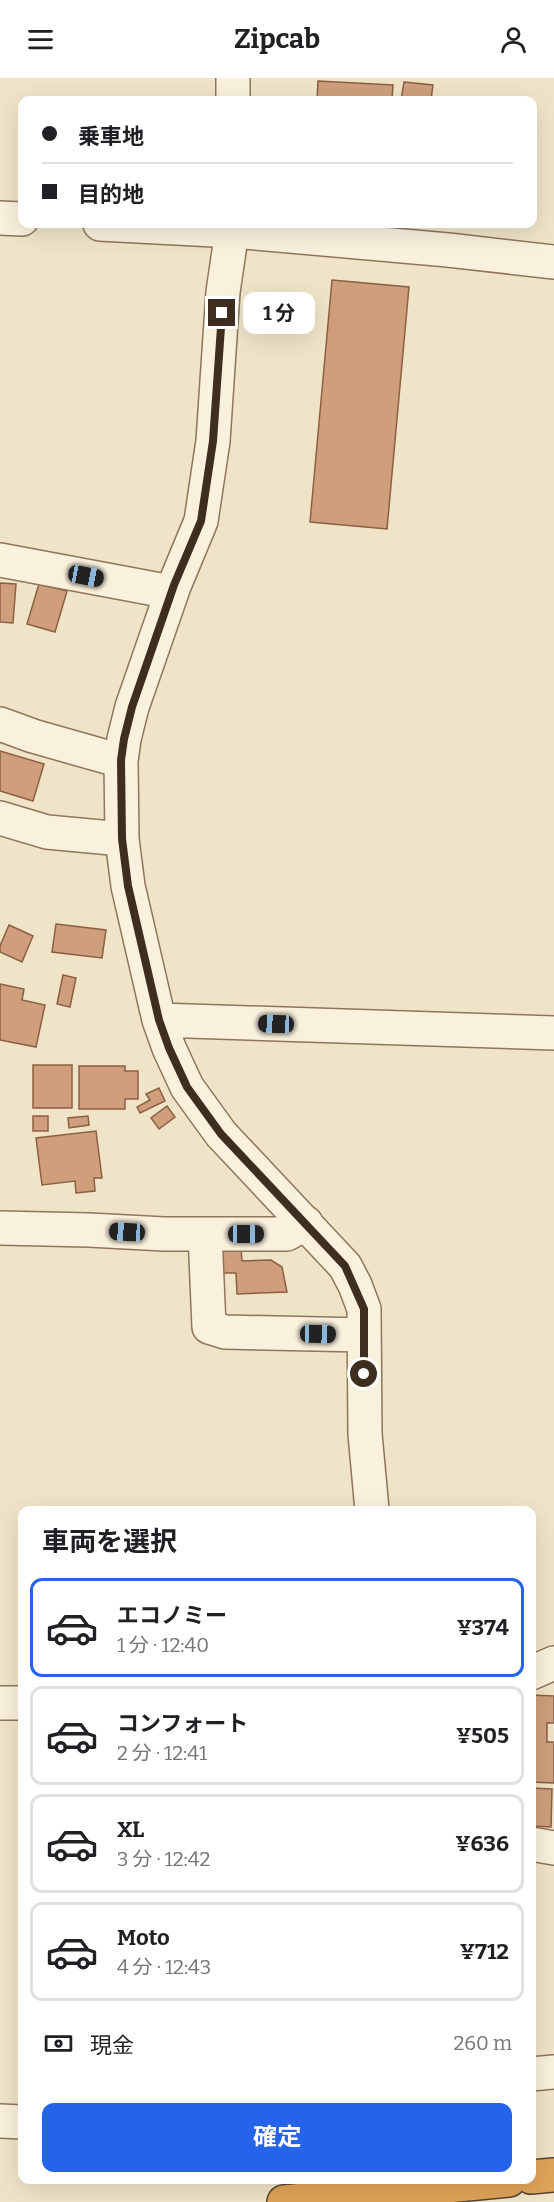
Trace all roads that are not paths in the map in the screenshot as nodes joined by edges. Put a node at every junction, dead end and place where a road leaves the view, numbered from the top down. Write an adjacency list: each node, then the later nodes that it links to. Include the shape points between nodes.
1 (233, 78): 2 (street)
2 (233, 96)
3 (0, 218): 4 (street)
4 (18, 219)
5 (233, 228): 10 (street, via 223,292 213,441 201,521)
6 (242, 228): 8 (street)
7 (554, 257): 8 (street)
8 (554, 262)
9 (0, 560): 10 (street)
10 (171, 592): 12 (street, via 132,707)
11 (0, 724): 12 (street)
12 (121, 760): 14 (street)
13 (0, 818): 14 (street, via 47,832)
14 (122, 839): 15 (street, via 130,897)
15 (159, 1020): 16 (street); 17 (street, via 187,1087 221,1134)
16 (554, 1033)
17 (306, 1223): 19 (street, via 287,1234); 20 (street, via 345,1266 355,1285 364,1309)
18 (0, 1228): 19 (street)
19 (205, 1234): 20 (street, via 209,1327 225,1332)
20 (364, 1335): 21 (street, via 365,1434)
21 (372, 1506)
22 (554, 1664): 23 (street)
23 (536, 1671)
24 (0, 1703): 25 (street)
25 (18, 1703)
26 (536, 1845): 27 (street)
27 (554, 1848)
28 (554, 2072): 29 (street)
29 (536, 2074)
30 (0, 2121): 31 (street)
31 (18, 2122)
32 (554, 2175): 33 (highway)
33 (536, 2177)
34 (468, 2184): 35 (highway)
35 (284, 2202)

